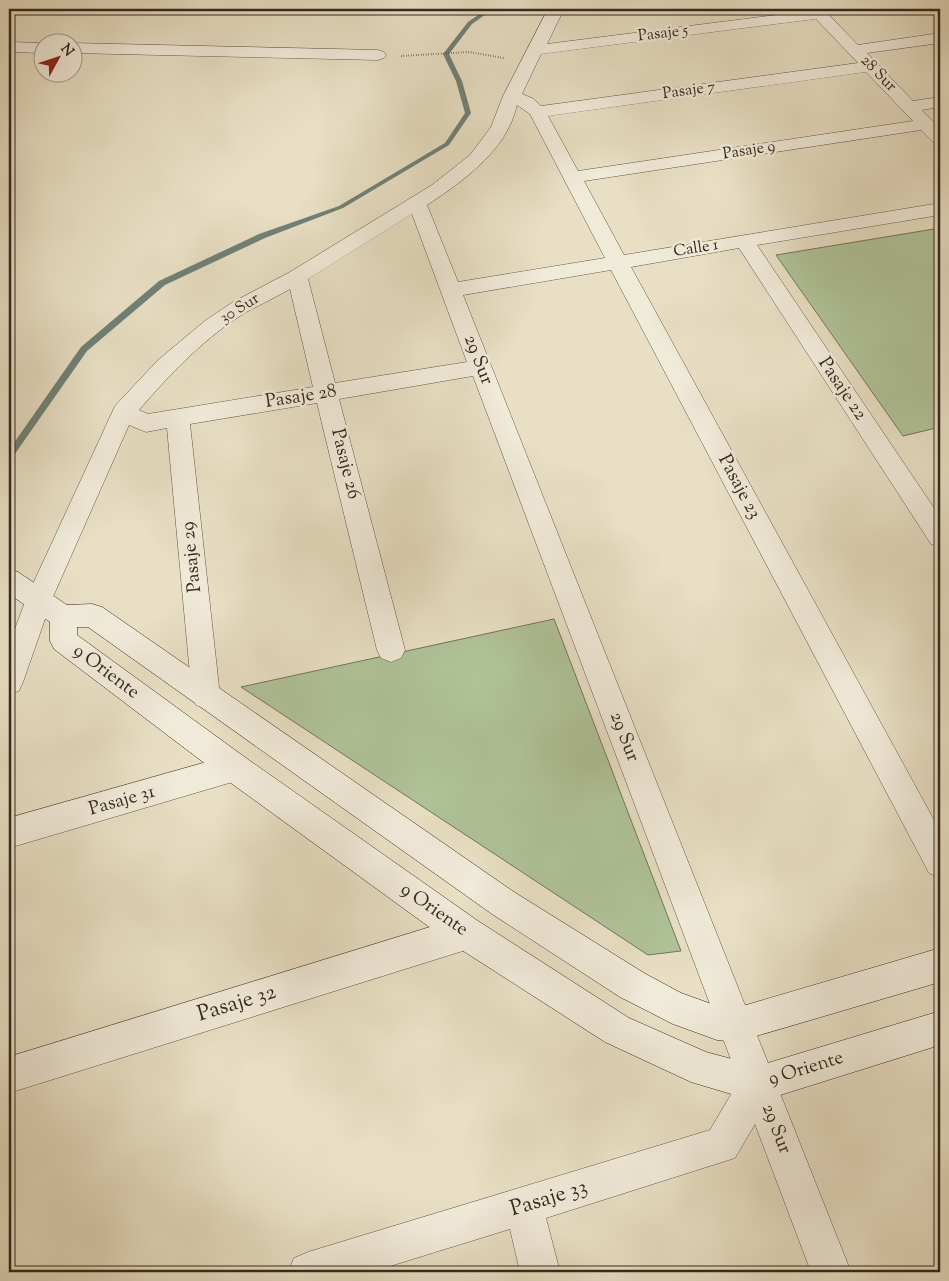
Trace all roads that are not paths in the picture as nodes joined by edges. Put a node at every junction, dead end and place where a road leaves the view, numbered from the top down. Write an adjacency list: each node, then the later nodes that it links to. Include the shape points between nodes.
1 (556, 9): 9 (street, 30 Sur)
2 (817, 11): 7 (street, 28 Sur); 9 (street, Pasaje 5)
3 (940, 38): 7 (street)
4 (9, 47): 5 (street)
5 (32, 48)
6 (82, 48): 8 (street)
7 (854, 50): 10 (street, 28 Sur)
8 (378, 55)
9 (532, 56): 11 (street, 30 Sur)
10 (870, 66): 13 (street, 28 Sur); 14 (street, Pasaje 7)
11 (512, 96): 14 (street); 18 (street, 30 Sur, via 500,128 476,159)
12 (940, 102): 13 (street)
13 (909, 106): 15 (street, 28 Sur)
14 (538, 112): 17 (street, Pasaje 23)
15 (926, 124): 16 (street, 28 Sur); 17 (street, Pasaje 9)
16 (940, 139)
17 (573, 177): 21 (street, Pasaje 23)
18 (417, 202): 22 (street, 30 Sur); 23 (street, 29 Sur)
19 (940, 209): 20 (street, Calle 1)
20 (744, 242): 21 (street, Calle 1); 28 (street, Pasaje 22)
21 (618, 262): 23 (street, Calle 1); 36 (street, Pasaje 23)
22 (297, 277): 25 (street, Pasaje 26); 26 (street, 30 Sur, via 240,307 189,344)
23 (451, 290): 24 (street, 29 Sur)
24 (481, 367): 25 (street, Pasaje 28); 39 (street, 29 Sur)
25 (327, 393): 27 (street, Pasaje 28); 31 (street, Pasaje 26)
26 (123, 412): 27 (street, Pasaje 28, via 146,423); 30 (street, 30 Sur)
27 (178, 417): 33 (street, Pasaje 29)
28 (940, 537)
29 (9, 580): 30 (street)
30 (51, 608): 32 (street, 30 Sur); 33 (street, 9 Oriente, via 92,615); 34 (street, 9 Oriente, via 64,641)
31 (391, 650)
32 (9, 682)
33 (206, 696): 39 (street, 9 Oriente, via 503,903 632,985 682,1010 717,1023)
34 (235, 768): 35 (street, Pasaje 31); 37 (street, 9 Oriente)
35 (9, 833)
36 (940, 862)
37 (466, 932): 41 (street, Pasaje 32); 42 (street, 9 Oriente, via 617,1030 704,1069)
38 (940, 965): 39 (street, 9 Oriente)
39 (736, 1025): 42 (street, 29 Sur)
40 (940, 1028): 42 (street, 9 Oriente)
41 (9, 1075)
42 (758, 1084): 43 (street, Pasaje 33, via 722,1145); 46 (street, 29 Sur)
43 (524, 1206): 44 (street, Pasaje 33); 45 (street)
44 (308, 1272)
45 (540, 1272)
46 (831, 1272)

